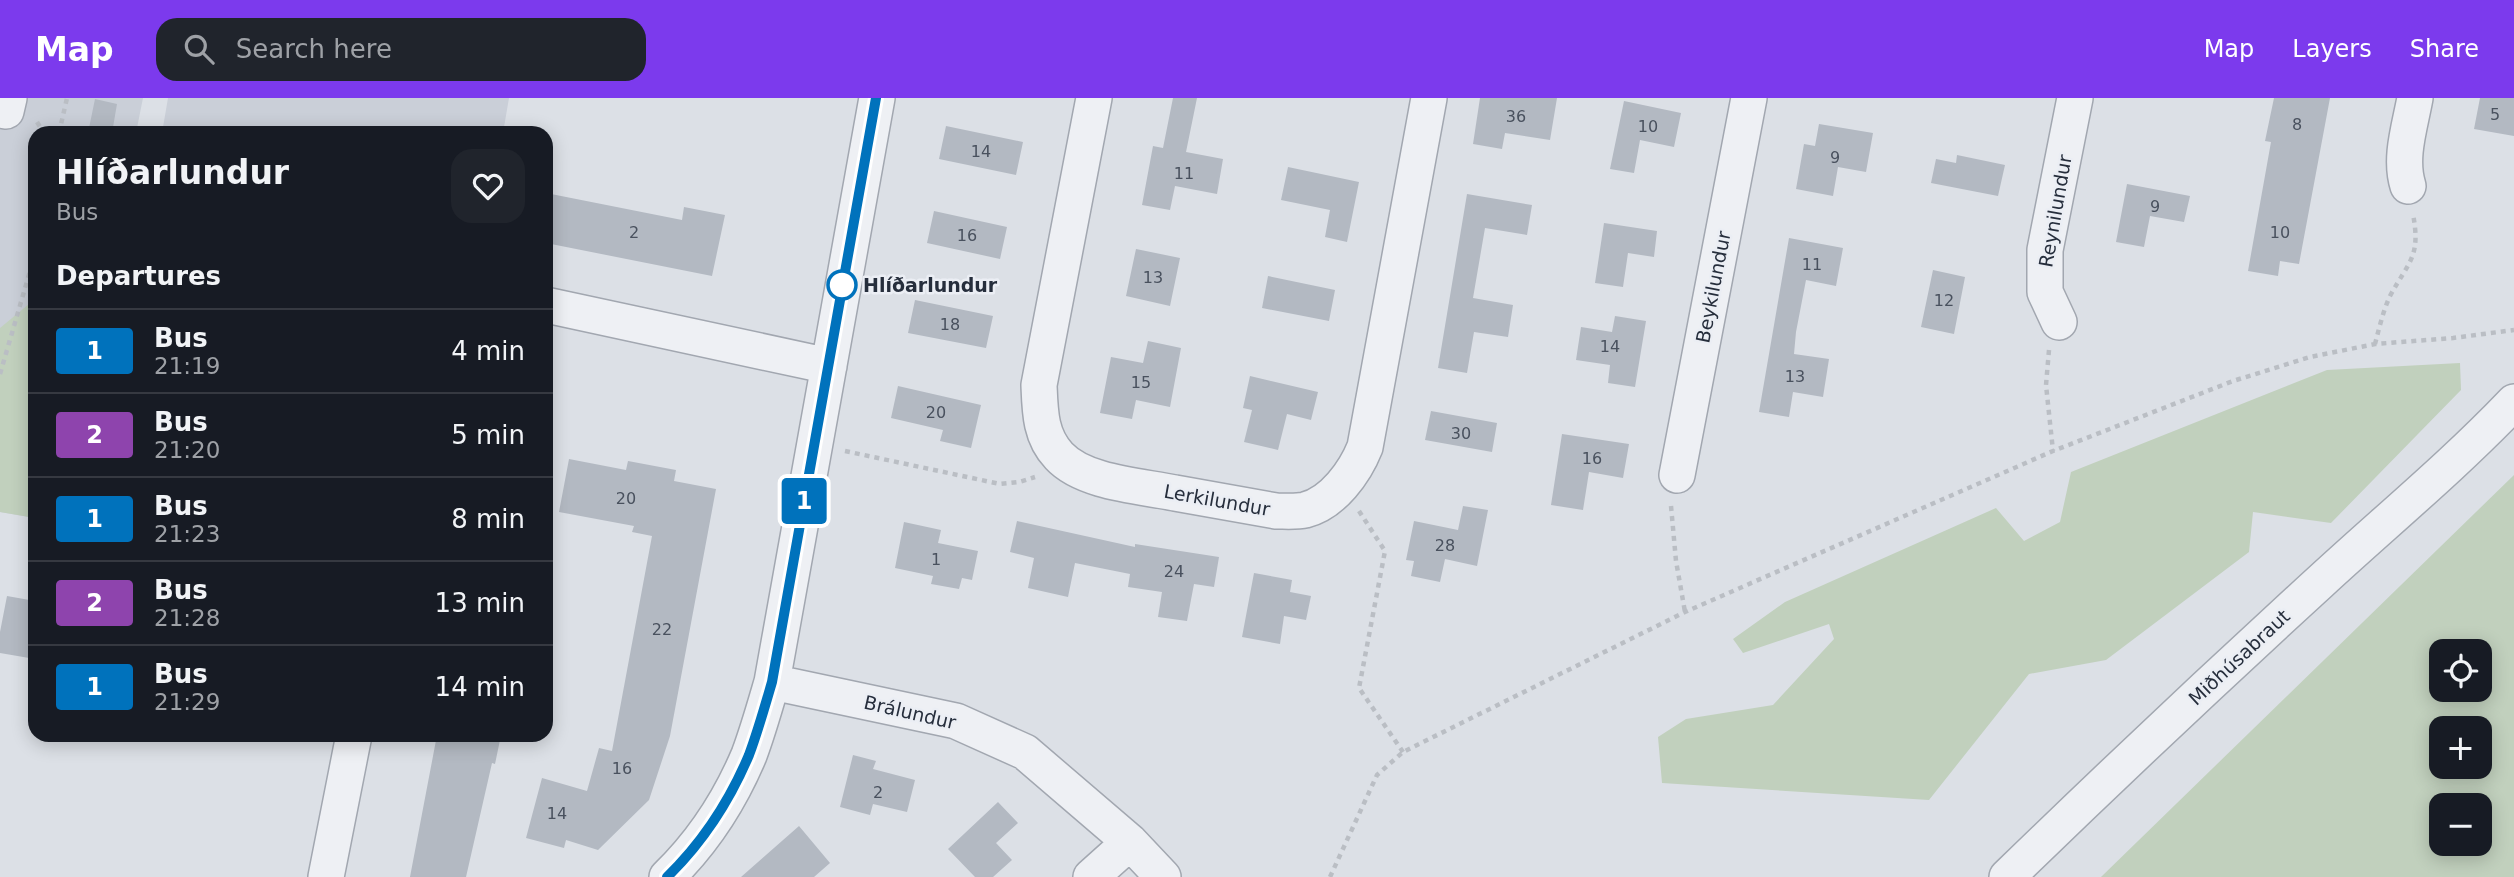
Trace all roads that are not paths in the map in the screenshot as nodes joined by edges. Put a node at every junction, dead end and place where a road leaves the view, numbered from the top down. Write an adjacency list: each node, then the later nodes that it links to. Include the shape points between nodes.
1 (9, 98): 8 (street, via 6,111)
2 (877, 98): 12 (street)
3 (1094, 98): 4 (street, Lerkilundur, via 1039,386 1044,431 1057,455 1070,466 1103,479 1276,511 1306,510 1325,500 1358,464 1371,425)
4 (1429, 98)
5 (1749, 98): 16 (street, Beykilundur)
6 (2075, 98): 11 (street, Reynilundur, via 2045,250 2045,292)
7 (2415, 98): 9 (street, via 2404,158)
8 (0, 110)
9 (2408, 186)
10 (553, 307): 12 (street)
11 (2059, 322)
12 (829, 366): 17 (street)
13 (2514, 402): 15 (street, Miðhúsabraut)
14 (2514, 417): 15 (street, Miðhúsabraut)
15 (2476, 442): 24 (street, Miðhúsabraut, via 2132,756)
16 (1677, 475)
17 (772, 682): 19 (street, Brálundur, via 956,721 1025,752); 21 (street, via 749,755 725,802 692,853)
18 (353, 742): 20 (street)
19 (1130, 842): 22 (street); 23 (street, Brálundur)
20 (326, 877)
21 (667, 877)
22 (1091, 877)
23 (1163, 877)
24 (2007, 877)

